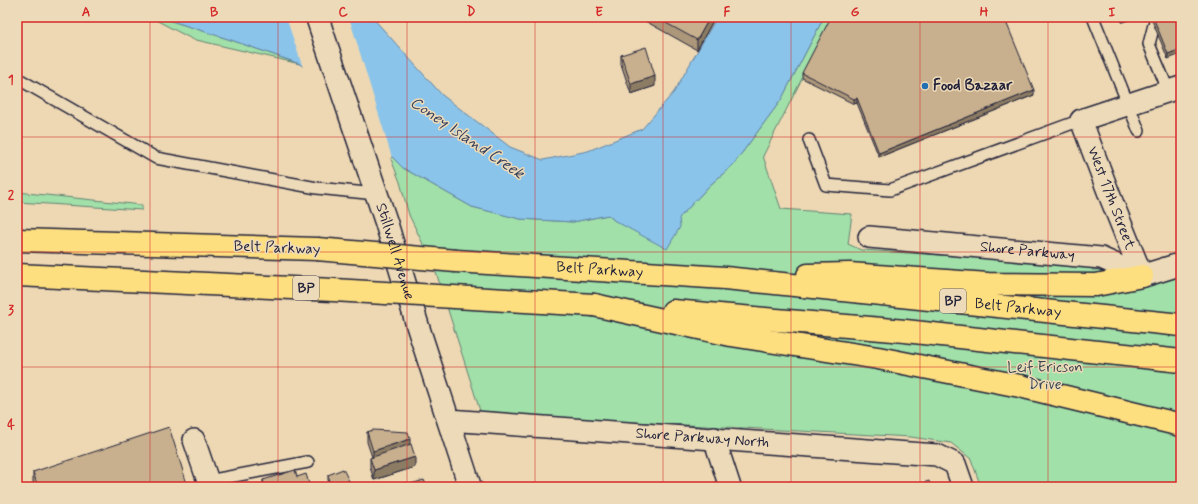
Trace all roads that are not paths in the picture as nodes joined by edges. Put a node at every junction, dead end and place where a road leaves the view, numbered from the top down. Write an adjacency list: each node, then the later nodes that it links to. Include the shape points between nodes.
1 (317, 17): 10 (main road, Stillwell Avenue)
2 (1093, 17): 6 (lane)
3 (1156, 17): 5 (lane, via 1149,44)
4 (17, 78): 10 (lane, via 156,158 317,188)
5 (1175, 89): 6 (street)
6 (1128, 104): 7 (street); 8 (lane)
7 (1081, 120): 9 (lane, via 890,190 826,185); 15 (street, West 17th Street)
8 (1139, 131)
9 (809, 140)
10 (376, 194): 20 (main road, Stillwell Avenue)
11 (869, 237): 15 (street, Shore Parkway, via 1101,258)
12 (17, 240): 16 (highway, Belt Parkway / BP, bridge, via 317,249 456,261)
13 (1181, 264): 15 (main road)
14 (17, 275): 17 (highway, BP, bridge, via 594,305)
15 (1142, 276): 16 (highway, via 1096,285 988,284 849,274)
16 (725, 278): 18 (highway, Belt Parkway / BP)
17 (732, 325): 19 (highway, BP, via 913,332); 21 (highway, via 1005,383)
18 (1181, 326)
19 (1181, 361)
20 (448, 420): 22 (street, Shore Parkway North); 26 (main road, Stillwell Avenue)
21 (1181, 425)
22 (714, 438): 27 (street); 28 (street, Shore Parkway North, via 937,455 955,464)
23 (194, 440): 25 (street)
24 (308, 462): 25 (lane)
25 (209, 484)
26 (470, 487)
27 (730, 487)
28 (963, 487)

